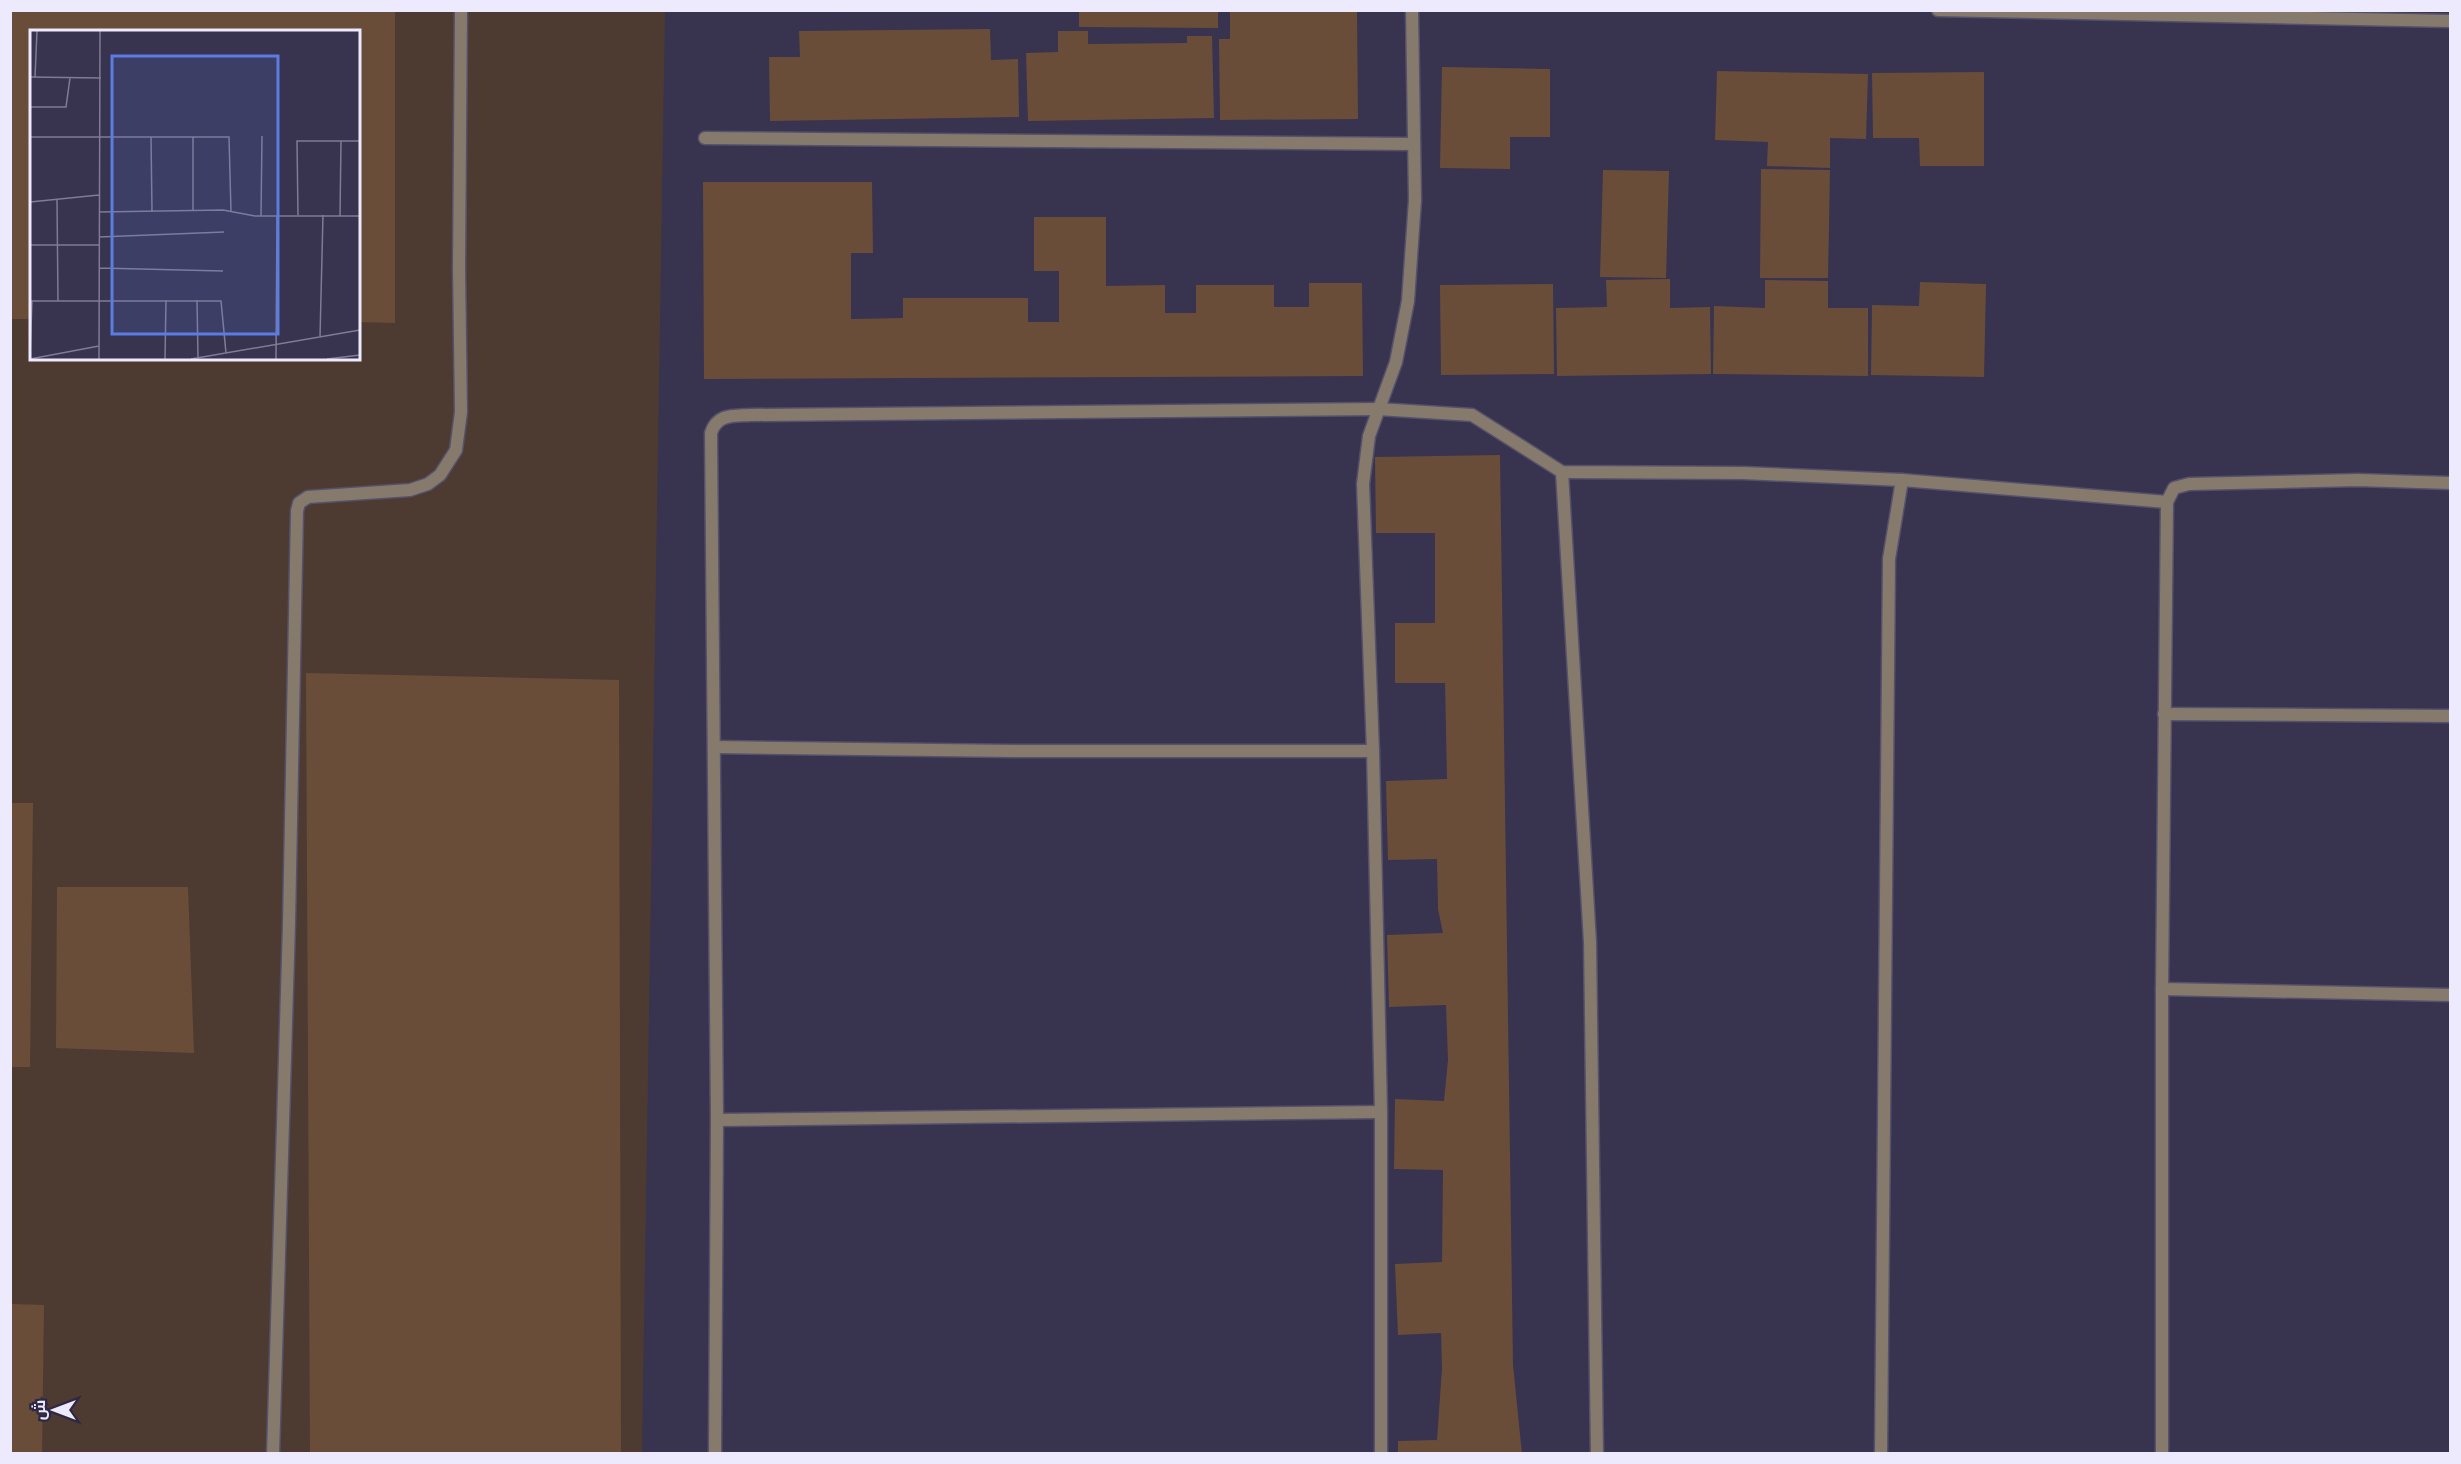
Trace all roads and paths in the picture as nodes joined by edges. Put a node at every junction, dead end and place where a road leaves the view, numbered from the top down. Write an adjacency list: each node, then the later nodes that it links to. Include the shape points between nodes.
1 (461, 10): 20 (street, via 461,412 456,450 440,475 428,484 410,490 308,497 299,503 297,512 290,924)
2 (1412, 10): 6 (street)
3 (1938, 10): 4 (street)
4 (2451, 21)
5 (705, 138): 6 (street)
6 (1414, 144): 7 (street, via 1415,200 1408,301 1396,362)
7 (1378, 409): 8 (street, via 1472,415); 14 (street, via 750,415 718,419 711,433); 15 (street, via 1369,436 1363,484)
8 (1562, 472): 9 (street, via 1743,473); 23 (street, via 1590,942)
9 (1902, 480): 11 (street); 24 (street, via 1889,559)
10 (2451, 483): 11 (street, via 2325,480 2189,484 2174,488)
11 (2167, 502): 12 (street)
12 (2164, 714): 13 (street); 16 (street)
13 (2451, 716)
14 (715, 747): 15 (street); 19 (street)
15 (1372, 751): 18 (street)
16 (2162, 989): 17 (street); 25 (street)
17 (2451, 995)
18 (1381, 1112): 19 (street); 22 (street)
19 (717, 1120): 21 (street)
20 (273, 1454)
21 (715, 1454)
22 (1381, 1454)
23 (1597, 1454)
24 (1881, 1454)
25 (2162, 1454)

